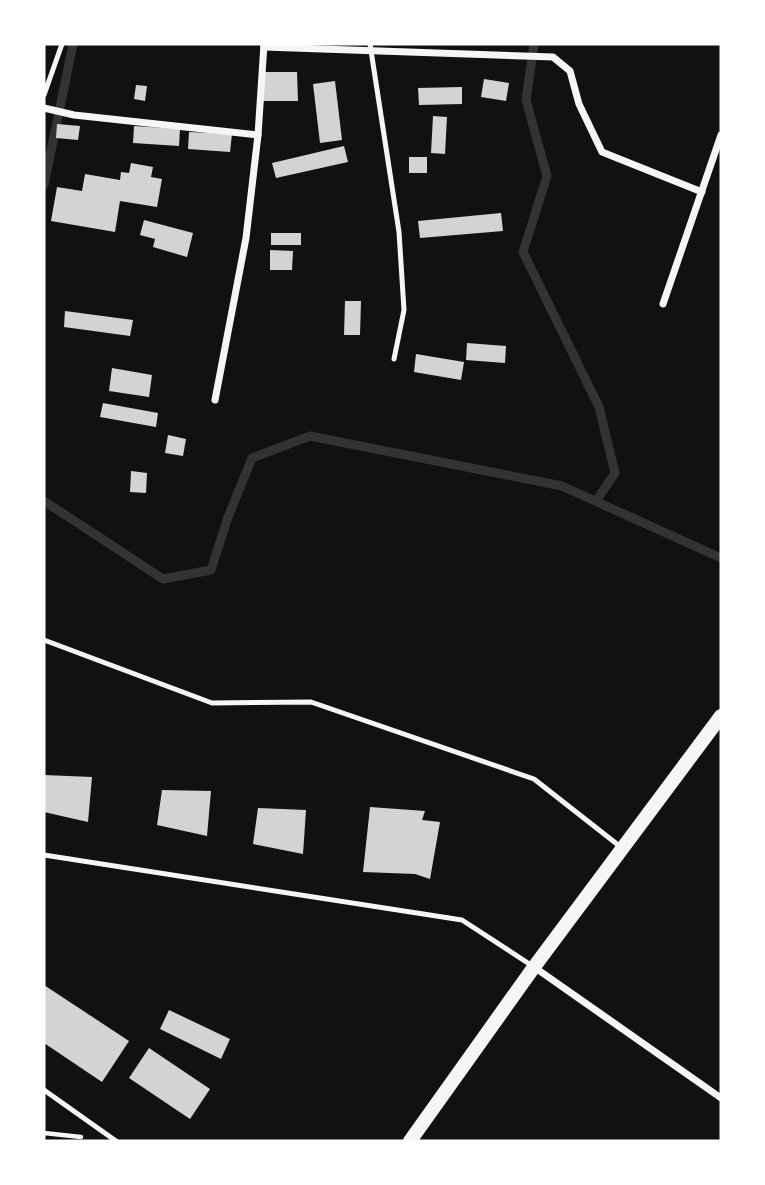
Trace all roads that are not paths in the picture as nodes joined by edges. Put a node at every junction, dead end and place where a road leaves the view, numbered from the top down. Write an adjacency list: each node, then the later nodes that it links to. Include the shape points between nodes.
1 (62, 44): 4 (lane)
2 (264, 45): 3 (street); 6 (street)
3 (370, 47): 8 (street, via 553,57 570,71 579,104 602,152); 10 (lane, via 399,232 404,310)
4 (44, 95)
5 (47, 110): 6 (street)
6 (258, 135): 11 (street, via 246,238)
7 (721, 135): 8 (street)
8 (702, 192): 9 (street)
9 (663, 304)
10 (394, 359)
11 (215, 400)
12 (44, 640): 14 (lane, via 212,703 311,702 534,779)
13 (721, 716): 14 (main road)
14 (622, 848): 16 (main road)
15 (44, 855): 16 (lane, via 462,920)
16 (534, 967): 18 (street); 20 (main road)
17 (44, 1090): 19 (lane)
18 (721, 1098)
19 (116, 1141)
20 (410, 1141)

